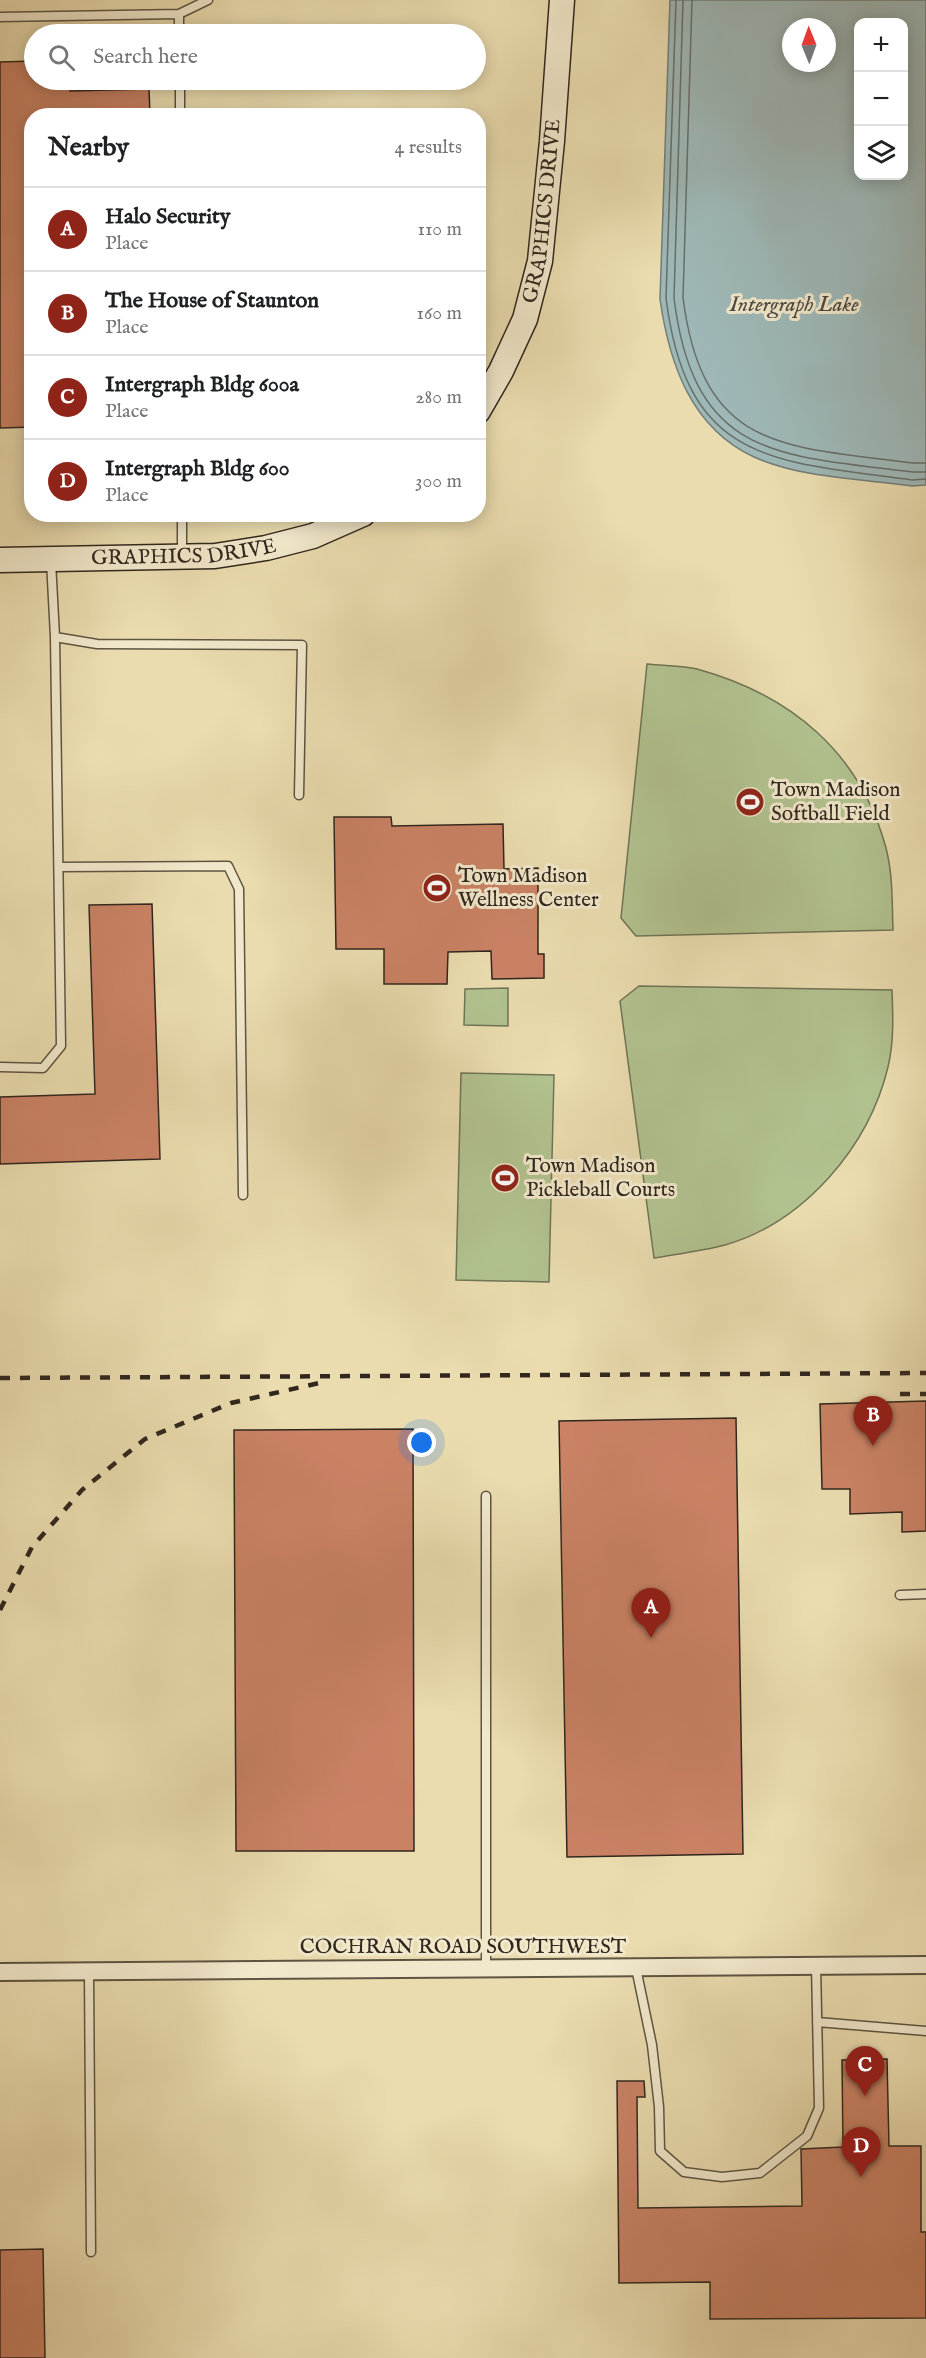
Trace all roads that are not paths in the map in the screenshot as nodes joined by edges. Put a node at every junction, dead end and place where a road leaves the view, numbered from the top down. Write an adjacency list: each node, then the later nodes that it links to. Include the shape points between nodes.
1 (208, 0): 3 (lane)
2 (562, 0): 8 (street, GRAPHICS DRIVE, via 540,261 525,319)
3 (179, 14): 4 (lane); 5 (lane)
4 (0, 18)
5 (179, 24)
6 (180, 90): 7 (lane)
7 (180, 108)
8 (486, 397)
9 (182, 522): 11 (lane)
10 (345, 522): 11 (street, GRAPHICS DRIVE, via 313,536 266,548)
11 (182, 557): 13 (street, GRAPHICS DRIVE)
12 (0, 560): 13 (street, GRAPHICS DRIVE)
13 (51, 560): 14 (lane)
14 (55, 637): 15 (lane, via 98,644 302,645); 16 (lane)
15 (299, 795)
16 (60, 867): 17 (lane, via 61,1046 43,1068); 18 (lane, via 228,866 239,889)
17 (0, 1067)
18 (243, 1195)
19 (486, 1496): 25 (lane)
20 (926, 1594): 21 (lane)
21 (900, 1595)
22 (816, 1965): 23 (street, COCHRAN ROAD SOUTHWEST); 24 (street, COCHRAN ROAD SOUTHWEST); 28 (lane)
23 (926, 1965)
24 (636, 1968): 25 (street, COCHRAN ROAD SOUTHWEST); 28 (lane, via 652,2045 660,2151 684,2172 722,2177 760,2173 807,2136 819,2108)
25 (486, 1969): 27 (street, COCHRAN ROAD SOUTHWEST)
26 (0, 1972): 27 (street, COCHRAN ROAD SOUTHWEST)
27 (89, 1972): 30 (lane)
28 (817, 2022): 29 (lane)
29 (926, 2031)
30 (91, 2252)

